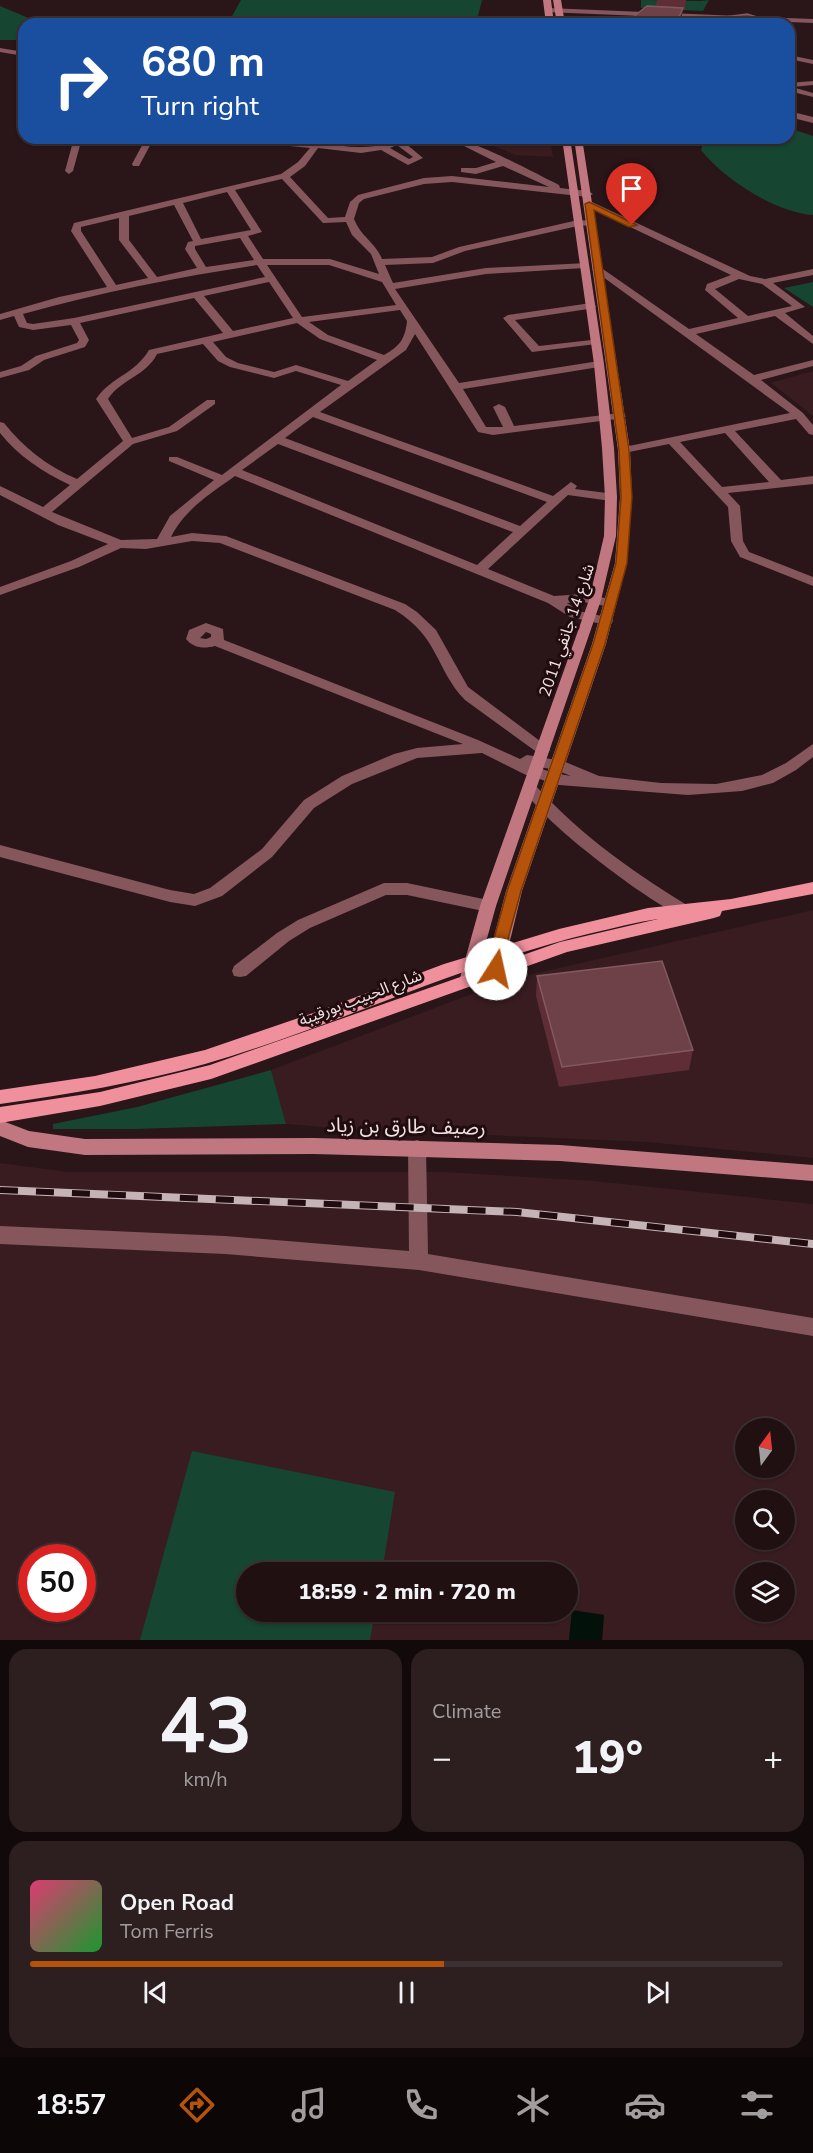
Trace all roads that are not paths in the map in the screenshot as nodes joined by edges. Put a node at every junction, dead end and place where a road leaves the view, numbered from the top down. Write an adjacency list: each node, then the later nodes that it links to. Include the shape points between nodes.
1 (547, 0): 3 (main road)
2 (557, 0): 4 (main road)
3 (548, 10): 4 (street); 5 (main road)
4 (560, 10): 6 (main road); 7 (street)
5 (549, 18)
6 (561, 18)
7 (655, 18)
8 (795, 21): 9 (street)
9 (813, 21)
10 (0, 50): 11 (street)
11 (18, 53)
12 (795, 58): 13 (street)
13 (813, 62)
14 (813, 82): 15 (street); 17 (street)
15 (795, 86)
16 (795, 89): 17 (street)
17 (802, 92): 18 (street)
18 (813, 95)
19 (795, 116): 20 (street)
20 (813, 120)
21 (76, 144): 34 (street)
22 (147, 144): 33 (street)
23 (313, 144): 35 (street, via 296,170)
24 (326, 144): 30 (street, via 361,150)
25 (391, 144): 30 (street)
26 (401, 144): 30 (street, via 419,158 408,162)
27 (455, 144): 31 (street)
28 (567, 144): 38 (main road, شارع 14 جانفي 2011)
29 (578, 144): 38 (main road, شارع 14 جانفي 2011)
30 (381, 147)
31 (463, 158): 32 (street); 32 (street, via 476,171); 36 (street)
32 (506, 162): 38 (street)
33 (136, 164)
34 (69, 171)
35 (284, 176): 37 (street); 41 (street, via 326,221)
36 (452, 179): 38 (street); 41 (street, via 424,181 361,197)
37 (229, 188): 39 (street); 43 (street, via 256,230)
38 (580, 196): 42 (main road, شارع 14 جانفي 2011); 53 (street)
39 (177, 201): 40 (street); 44 (street)
40 (124, 213): 55 (street, via 124,240); 59 (street, via 77,225 75,229)
41 (349, 219): 47 (street, via 355,233)
42 (585, 223): 45 (street); 48 (main road, شارع 14 جانفي 2011); 49 (main road, شارع 14 جانفي 2011)
43 (243, 237): 44 (street); 46 (street)
44 (198, 242): 50 (street, via 189,247)
45 (462, 249): 47 (street, via 433,260); 52 (street)
46 (258, 262): 50 (street); 54 (street); 57 (street, via 330,262)
47 (380, 262): 57 (street)
48 (584, 265): 52 (street); 62 (main road, شارع 14 جانفي 2011)
49 (597, 269): 71 (street); 87 (main road, شارع 14 جانفي 2011)
50 (203, 270): 55 (street)
51 (813, 272): 56 (street)
52 (473, 273): 57 (street)
53 (739, 276): 56 (street); 68 (street, via 711,286 710,290)
54 (270, 279): 60 (street); 67 (street)
55 (154, 280): 58 (street)
56 (765, 282): 65 (street, via 800,306)
57 (387, 283): 63 (street)
58 (138, 284): 59 (street); 61 (street)
59 (113, 289): 64 (street)
60 (198, 296): 61 (street); 72 (street)
61 (154, 306): 69 (street)
62 (591, 306): 75 (main road, شارع 14 جانفي 2011); 75 (street, via 508,318 536,350)
63 (403, 307): 67 (street); 70 (street)
64 (17, 312): 66 (street); 69 (street, via 27,327)
65 (778, 313): 68 (street); 73 (street)
66 (0, 317)
67 (299, 320): 72 (street); 76 (street, via 324,337)
68 (746, 320): 71 (street)
69 (74, 321): 79 (street, via 84,340 81,345)
70 (412, 321): 76 (street, via 408,342); 82 (street)
71 (686, 333): 80 (street)
72 (230, 335): 74 (street)
73 (813, 340)
74 (206, 341): 81 (street, via 222,359 234,365 274,375 296,368); 95 (street, via 153,352 148,365 104,396 106,408)
75 (596, 341): 78 (main road, شارع 14 جانفي 2011)
76 (386, 359): 81 (street)
77 (813, 363): 80 (street)
78 (599, 364): 82 (street); 88 (main road, شارع 14 جانفي 2011)
79 (0, 375)
80 (752, 379): 86 (street)
81 (351, 385): 85 (street)
82 (456, 387): 90 (street, via 482,430)
83 (211, 402): 95 (street, via 173,429)
84 (499, 407): 90 (street)
85 (312, 413): 93 (street); 105 (street)
86 (799, 415): 91 (street); 92 (street)
87 (620, 416): 88 (street); 96 (main road, شارع 14 جانفي 2011)
88 (606, 417): 90 (street); 104 (main road, شارع 14 جانفي 2011)
89 (0, 425): 101 (street, via 30,459)
90 (510, 430)
91 (728, 430): 94 (street); 100 (street)
92 (813, 432)
93 (276, 439): 98 (street); 107 (street)
94 (672, 441): 96 (street); 103 (street)
95 (129, 442): 101 (street)
96 (624, 450): 115 (main road, شارع 14 جانفي 2011, via 624,544)
97 (173, 459): 98 (street)
98 (227, 475): 108 (street, via 180,512); 110 (street)
99 (813, 480): 100 (street)
100 (777, 483): 103 (street)
101 (78, 484): 106 (street)
102 (0, 490): 106 (street)
103 (718, 491): 111 (street, via 734,506 737,541 744,554)
104 (611, 497): 105 (street, via 569,489); 114 (main road, شارع 14 جانفي 2011, via 608,549)
105 (556, 501): 107 (street)
106 (43, 513): 109 (street)
107 (523, 532): 110 (street)
108 (162, 542): 109 (street); 121 (street, via 192,537 222,539 412,614 432,632 463,690)
109 (119, 544): 112 (street)
110 (478, 571): 113 (street)
111 (813, 582)
112 (0, 591)
113 (553, 600): 114 (street); 116 (street)
114 (595, 600): 115 (street); 116 (main road, شارع 14 جانفي 2011)
115 (611, 603): 117 (main road, شارع 14 جانفي 2011)
116 (588, 618): 117 (street); 121 (main road, شارع 14 جانفي 2011)
117 (606, 621): 122 (main road, شارع 14 جانفي 2011)
118 (215, 641): 119 (street)
119 (486, 748): 121 (street, via 511,759); 125 (street, via 417,753 338,785 309,804 256,864 216,892 195,900)
120 (813, 749): 122 (street, via 770,779 730,789 687,790 568,781)
121 (539, 761): 122 (street); 123 (main road, شارع 14 جانفي 2011)
122 (555, 772): 124 (main road, شارع 14 جانفي 2011)
123 (530, 789): 124 (street); 128 (main road, شارع 14 جانفي 2011)
124 (544, 805): 129 (street, via 592,849); 131 (main road, شارع 14 جانفي 2011, via 514,891)
125 (0, 851)
126 (813, 888): 127 (main road, شارع الحبيب بورقيبة)
127 (731, 905): 129 (main road, شارع الحبيب بورقيبة); 130 (main road, شارع الحبيب بورقيبة)
128 (488, 906): 132 (main road, شارع 14 جانفي 2011); 133 (street, via 407,889 384,889 304,924)
129 (681, 909): 130 (street); 131 (main road, شارع الحبيب بورقيبة, via 606,923)
130 (696, 918): 131 (main road, شارع الحبيب بورقيبة)
131 (497, 961): 132 (main road, شارع الحبيب بورقيبة)
132 (470, 970): 134 (main road, شارع الحبيب بورقيبة, via 205,1057 95,1083); 135 (main road, شارع الحبيب بورقيبة, via 211,1072 100,1099)
133 (240, 971)
134 (0, 1097)
135 (0, 1116)
136 (0, 1128): 137 (main road, رصيف طارق بن زياد, via 28,1139 85,1147)
137 (417, 1148): 138 (main road, رصيف طارق بن زياد, via 571,1153); 140 (street)
138 (813, 1173)
139 (0, 1235): 140 (street, via 225,1245)
140 (419, 1261): 141 (street)
141 (813, 1327)

